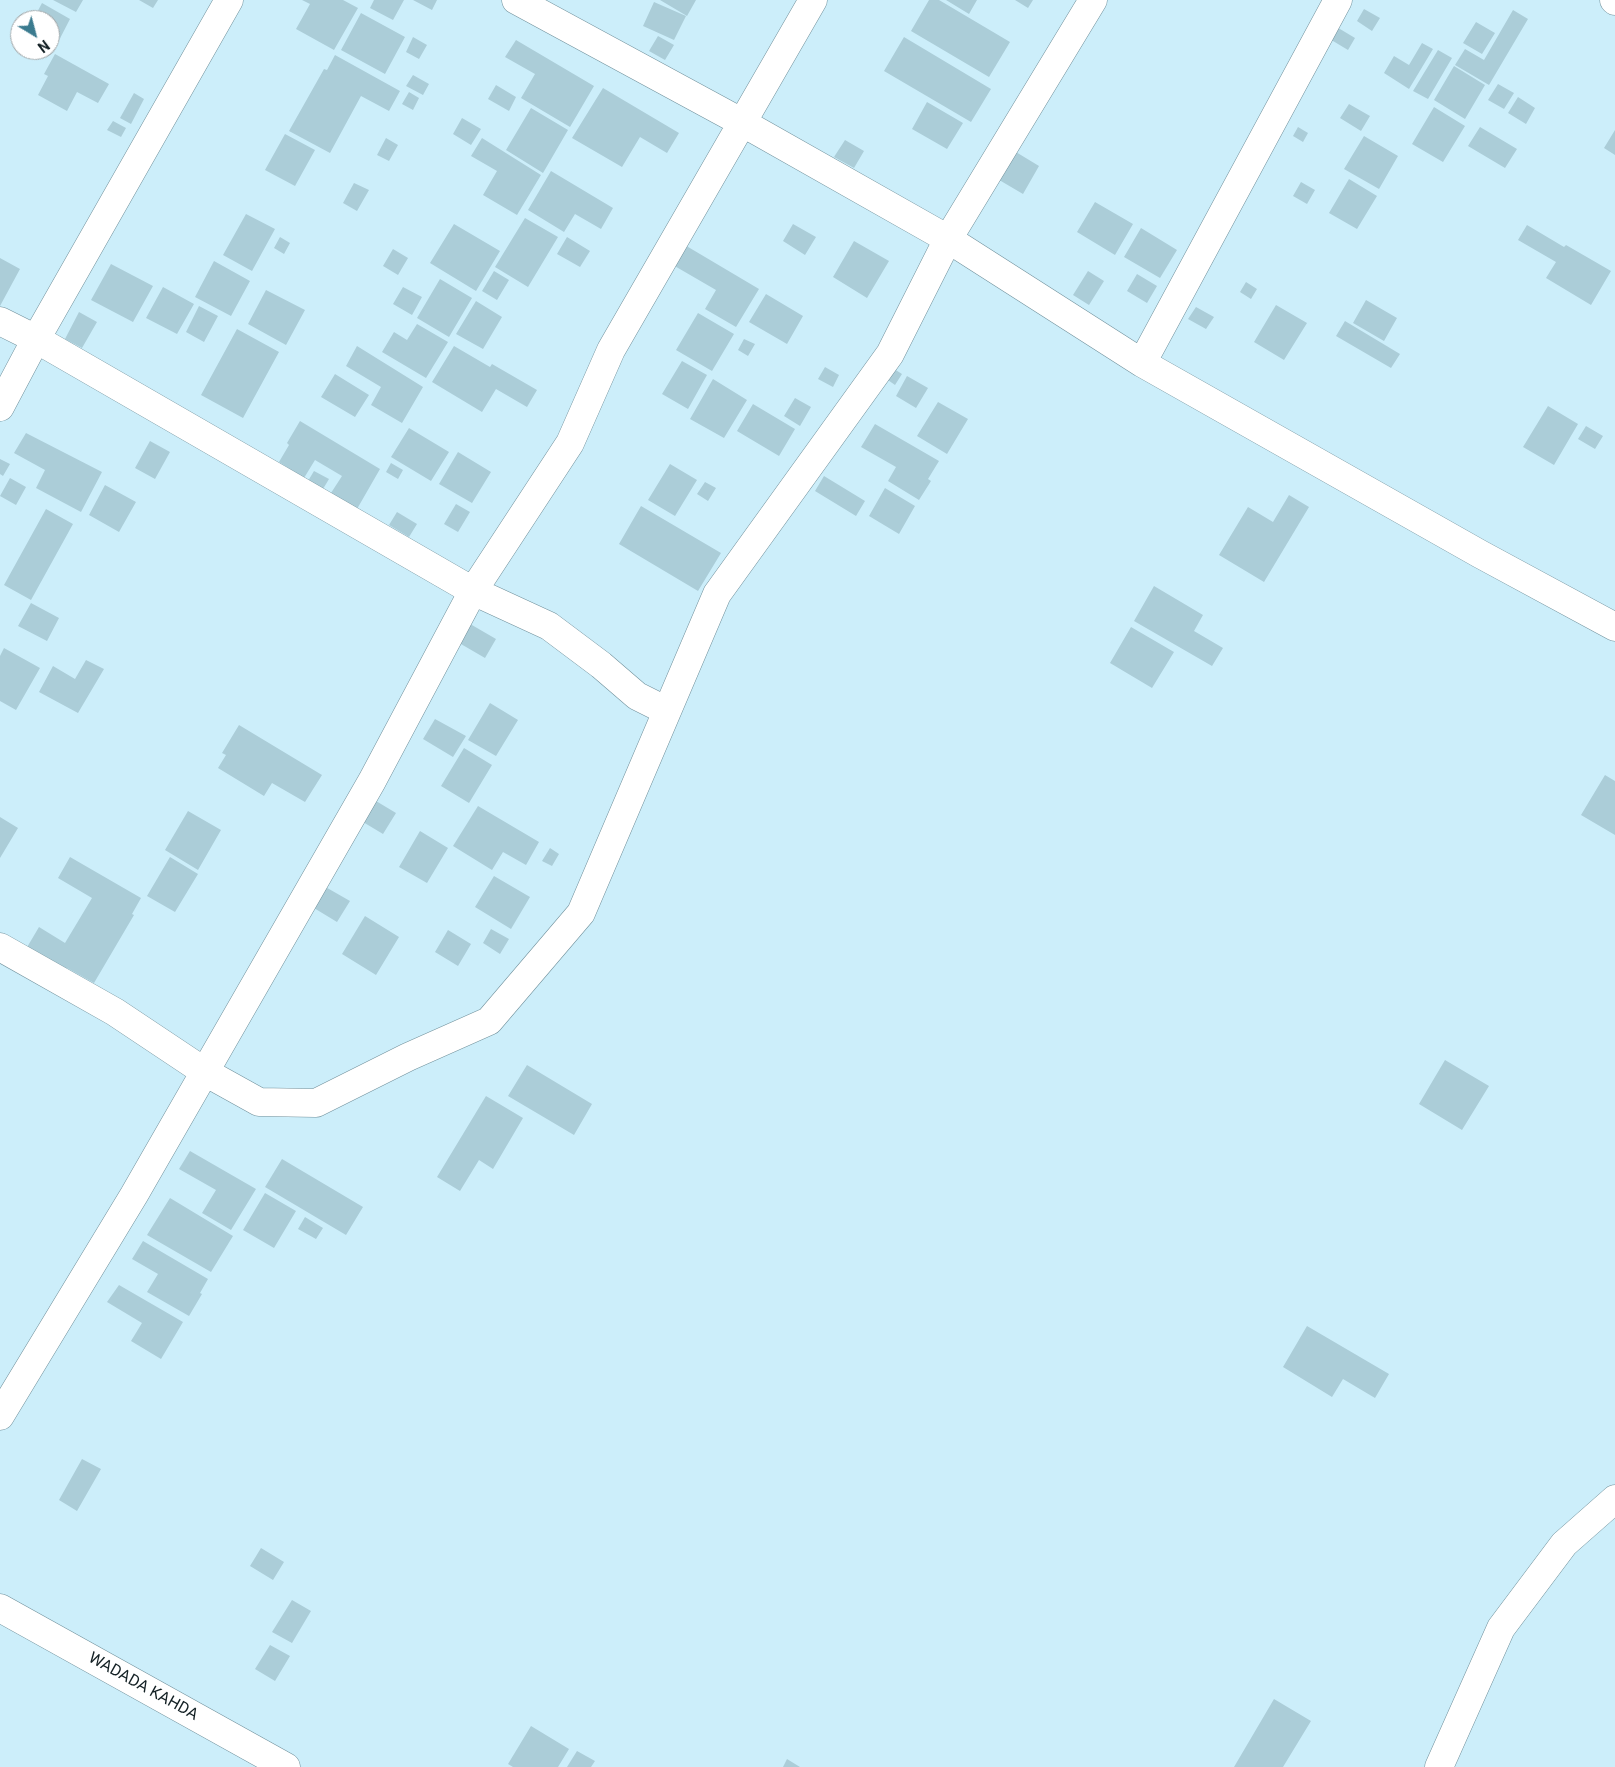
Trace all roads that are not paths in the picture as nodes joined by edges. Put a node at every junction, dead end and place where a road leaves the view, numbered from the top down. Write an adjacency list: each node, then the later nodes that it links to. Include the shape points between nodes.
1 (229, 0): 9 (street)
2 (516, 0): 6 (street)
3 (813, 0): 6 (street)
4 (1093, 0): 7 (street)
5 (1338, 0): 10 (street)
6 (743, 123): 7 (street); 12 (street, via 611,350 570,443)
7 (948, 239): 10 (street); 14 (street, via 890,354 717,594)
8 (0, 322): 9 (street)
9 (36, 339): 11 (street); 12 (street)
10 (1142, 363): 13 (street)
11 (0, 407)
12 (473, 591): 14 (street, via 549,626 637,696); 16 (street, via 372,781)
13 (1615, 627)
14 (667, 711): 16 (street, via 581,913 489,1021 316,1103 259,1102)
15 (0, 946): 16 (street, via 116,1012)
16 (205, 1072): 17 (street)
17 (0, 1416)
18 (1615, 1499): 21 (street, via 1564,1544 1501,1628)
19 (0, 1608): 20 (street, WADADA KAHDA)
20 (286, 1767)
21 (1439, 1767)

